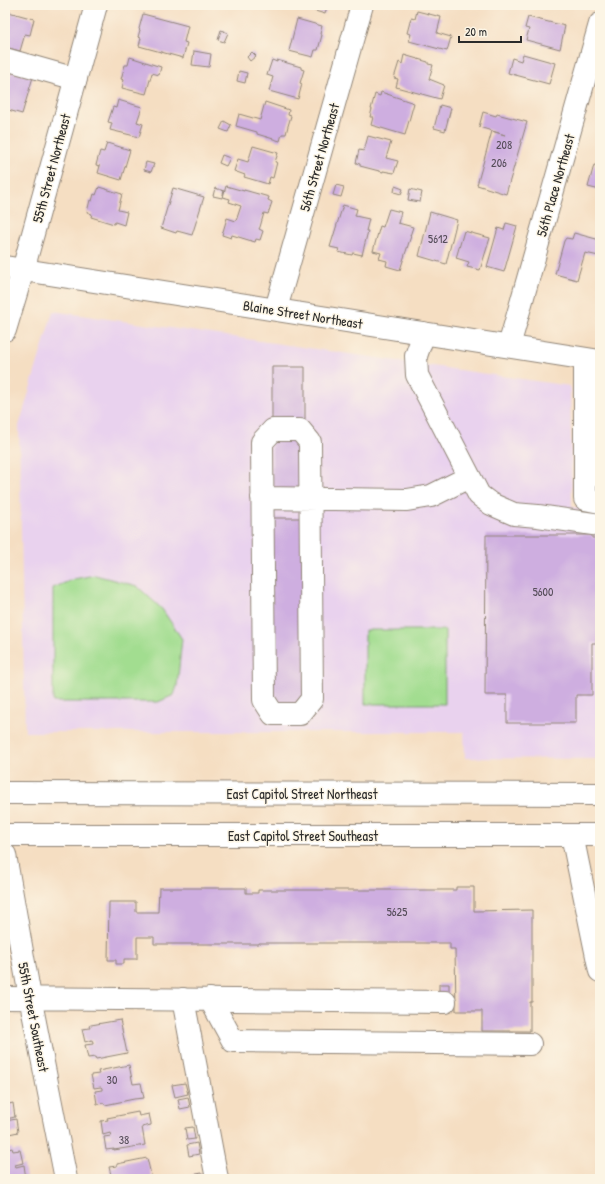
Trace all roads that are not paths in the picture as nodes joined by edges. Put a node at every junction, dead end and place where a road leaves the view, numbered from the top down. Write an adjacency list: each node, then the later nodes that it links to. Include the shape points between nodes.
1 (96, 5): 5 (street, 55th Street Northeast)
2 (362, 5): 7 (street, 56th Street Northeast)
3 (600, 24): 10 (street, 56th Place Northeast)
4 (5, 59): 5 (street)
5 (76, 78): 6 (street, 55th Street Northeast)
6 (14, 269): 7 (street, Blaine Street Northeast); 8 (street, 55th Street Northeast)
7 (276, 309): 9 (street, Blaine Street Northeast)
8 (5, 330)
9 (424, 333): 10 (street, Blaine Street Northeast); 12 (street, via 416,356 417,375)
10 (509, 346): 11 (street, Blaine Street Northeast)
11 (592, 360): 15 (street, via 585,499)
12 (469, 478): 14 (street, via 431,496 407,500); 16 (street, via 479,495 491,504 514,514)
13 (262, 498): 14 (street); 14 (street, via 262,442 273,430 300,430 310,442); 14 (street, via 264,700 273,714 300,714 312,700)
14 (311, 499)
15 (600, 502)
16 (600, 525)
17 (5, 793): 18 (street, East Capitol Street Northeast)
18 (600, 794)
19 (5, 835): 20 (street, East Capitol Street Southeast)
20 (572, 835): 21 (street, East Capitol Street Southeast); 23 (street)
21 (600, 835)
22 (5, 856): 24 (street, 55th Street Southeast)
23 (599, 957)
24 (30, 997): 25 (street); 26 (street); 30 (street, 55th Street Southeast)
25 (5, 998)
26 (183, 999): 27 (street); 31 (street)
27 (210, 999): 28 (street); 29 (street, via 233,1041)
28 (445, 1002)
29 (530, 1044)
30 (66, 1179)
31 (217, 1179)

